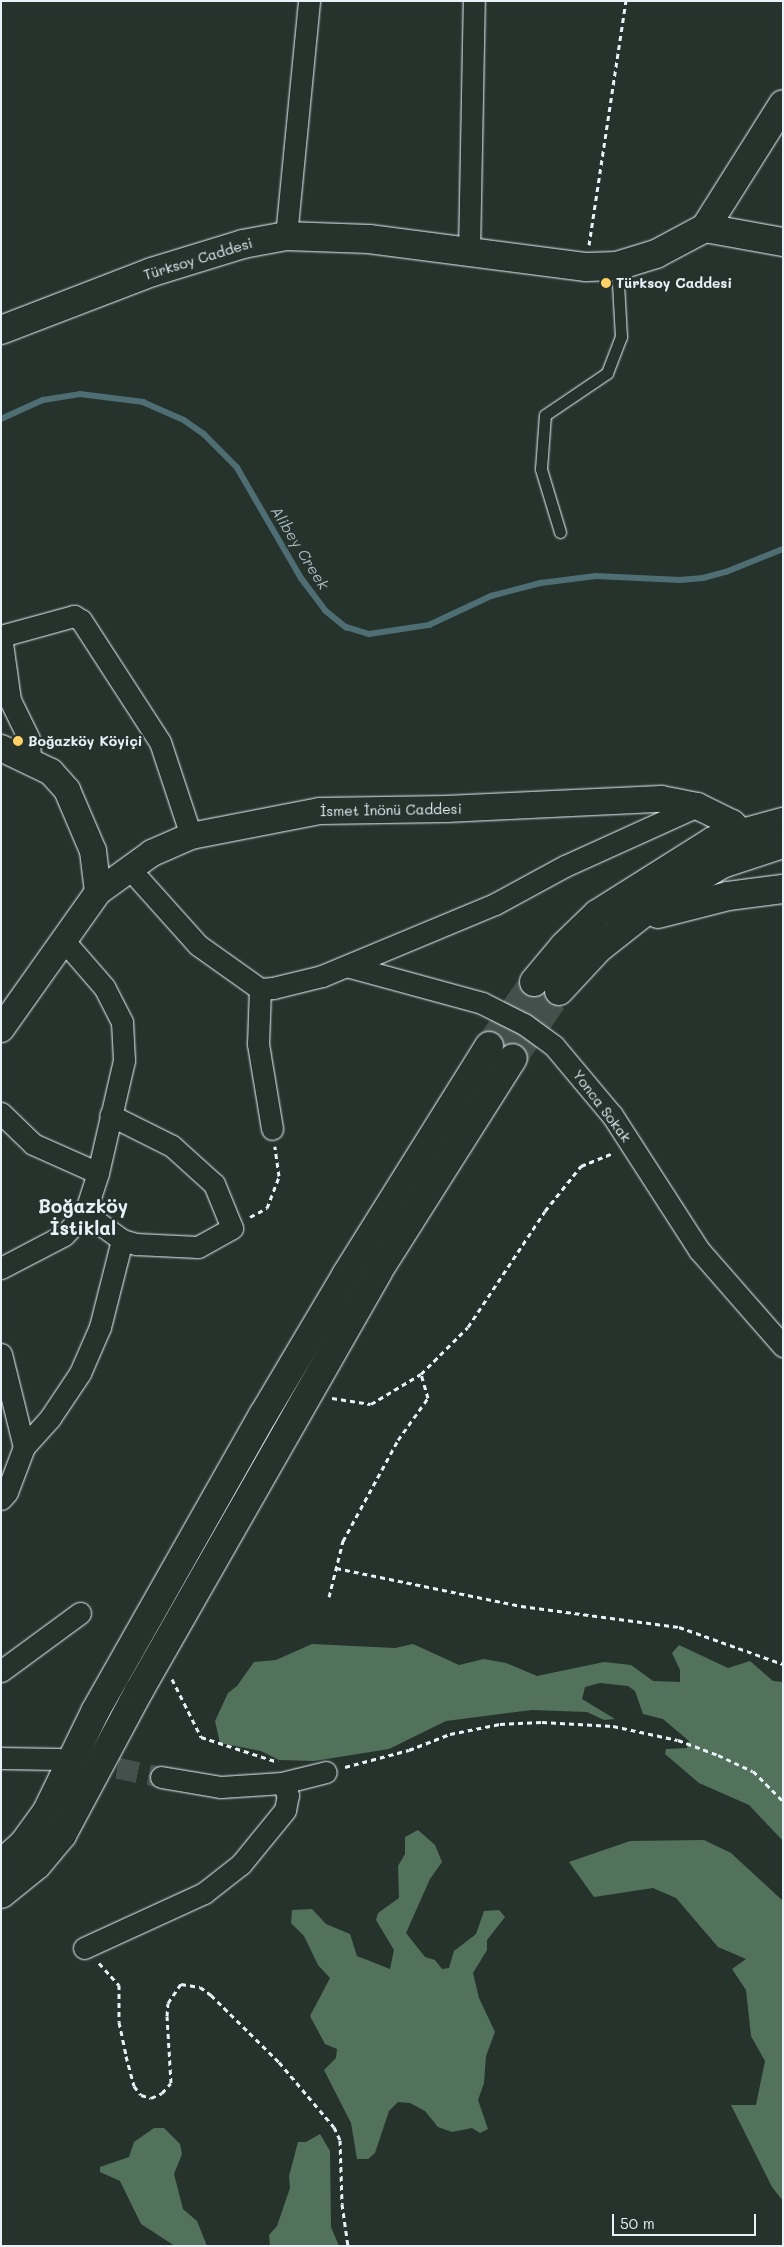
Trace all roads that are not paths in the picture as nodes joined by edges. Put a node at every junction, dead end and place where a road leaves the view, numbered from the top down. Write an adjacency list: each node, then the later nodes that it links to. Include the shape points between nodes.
1 (310, 1): 5 (street)
2 (474, 1): 7 (street)
3 (783, 104): 4 (main road)
4 (706, 228): 6 (main road); 8 (main road, Türksoy Caddesi, via 656,254)
5 (286, 236): 7 (main road, Türksoy Caddesi, via 369,239); 9 (main road, Türksoy Caddesi, via 243,244 152,272)
6 (783, 242)
7 (469, 252): 8 (main road, Türksoy Caddesi, via 586,267)
8 (617, 266): 10 (lane, via 621,337 606,373 546,415 541,469)
9 (1, 330)
10 (560, 532)
11 (1, 636): 13 (street, via 10,700 29,739); 17 (street, via 66,617 82,620 160,742)
12 (2, 749): 13 (street)
13 (30, 761): 19 (street, via 51,772 67,790)
14 (697, 806): 16 (street, İsmet İnönü Caddesi, via 727,820); 17 (street, İsmet İnönü Caddesi, via 661,799 320,811); 25 (street, via 565,866 495,904)
15 (783, 822): 16 (main road)
16 (741, 832): 18 (main road); 26 (main road, via 712,841 597,914)
17 (192, 836): 20 (street, İsmet İnönü Caddesi, via 152,853)
18 (771, 848): 23 (main road, via 722,864 655,904)
19 (93, 851): 20 (street, via 114,866); 22 (street)
20 (129, 868): 22 (street, İsmet İnönü Caddesi); 27 (street, via 198,945)
21 (783, 889): 23 (main road, via 757,890 693,904)
22 (98, 892): 24 (street, İsmet İnönü Caddesi)
23 (624, 928): 28 (main road, via 599,948)
24 (64, 942): 29 (street, İsmet İnönü Caddesi); 31 (street, via 104,987 122,1022 124,1060)
25 (347, 966): 27 (street, via 322,976); 37 (street, Yonca Sokak, via 482,1002 524,1024 554,1046 578,1073 636,1153 699,1250)
26 (534, 982)
27 (260, 989): 32 (street, via 258,1044)
28 (559, 991)
29 (1, 1029)
30 (1, 1112): 33 (street, via 33,1144)
31 (110, 1115): 33 (street); 35 (street, via 172,1146 214,1184 232,1228 198,1247)
32 (272, 1129)
33 (98, 1173): 34 (street)
34 (85, 1212): 35 (street); 36 (street, via 64,1235)
35 (122, 1240): 39 (street, via 100,1327 80,1373 50,1418)
36 (1, 1268)
37 (783, 1346)
38 (1, 1354): 39 (street)
39 (24, 1447): 40 (street)
40 (1, 1499)
41 (80, 1613): 42 (street)
42 (1, 1671)
43 (1, 1758): 44 (street)
44 (59, 1759)
45 (326, 1772): 46 (street)
46 (283, 1773): 47 (street, via 207,1786); 50 (street, via 288,1795 285,1810 241,1864 204,1893)
47 (161, 1777)
48 (1, 1864): 49 (main road, via 24,1843 46,1813 96,1710 346,1275 501,1052 158,1658 62,1836 37,1865)
49 (1, 1894)
50 (84, 1948)

